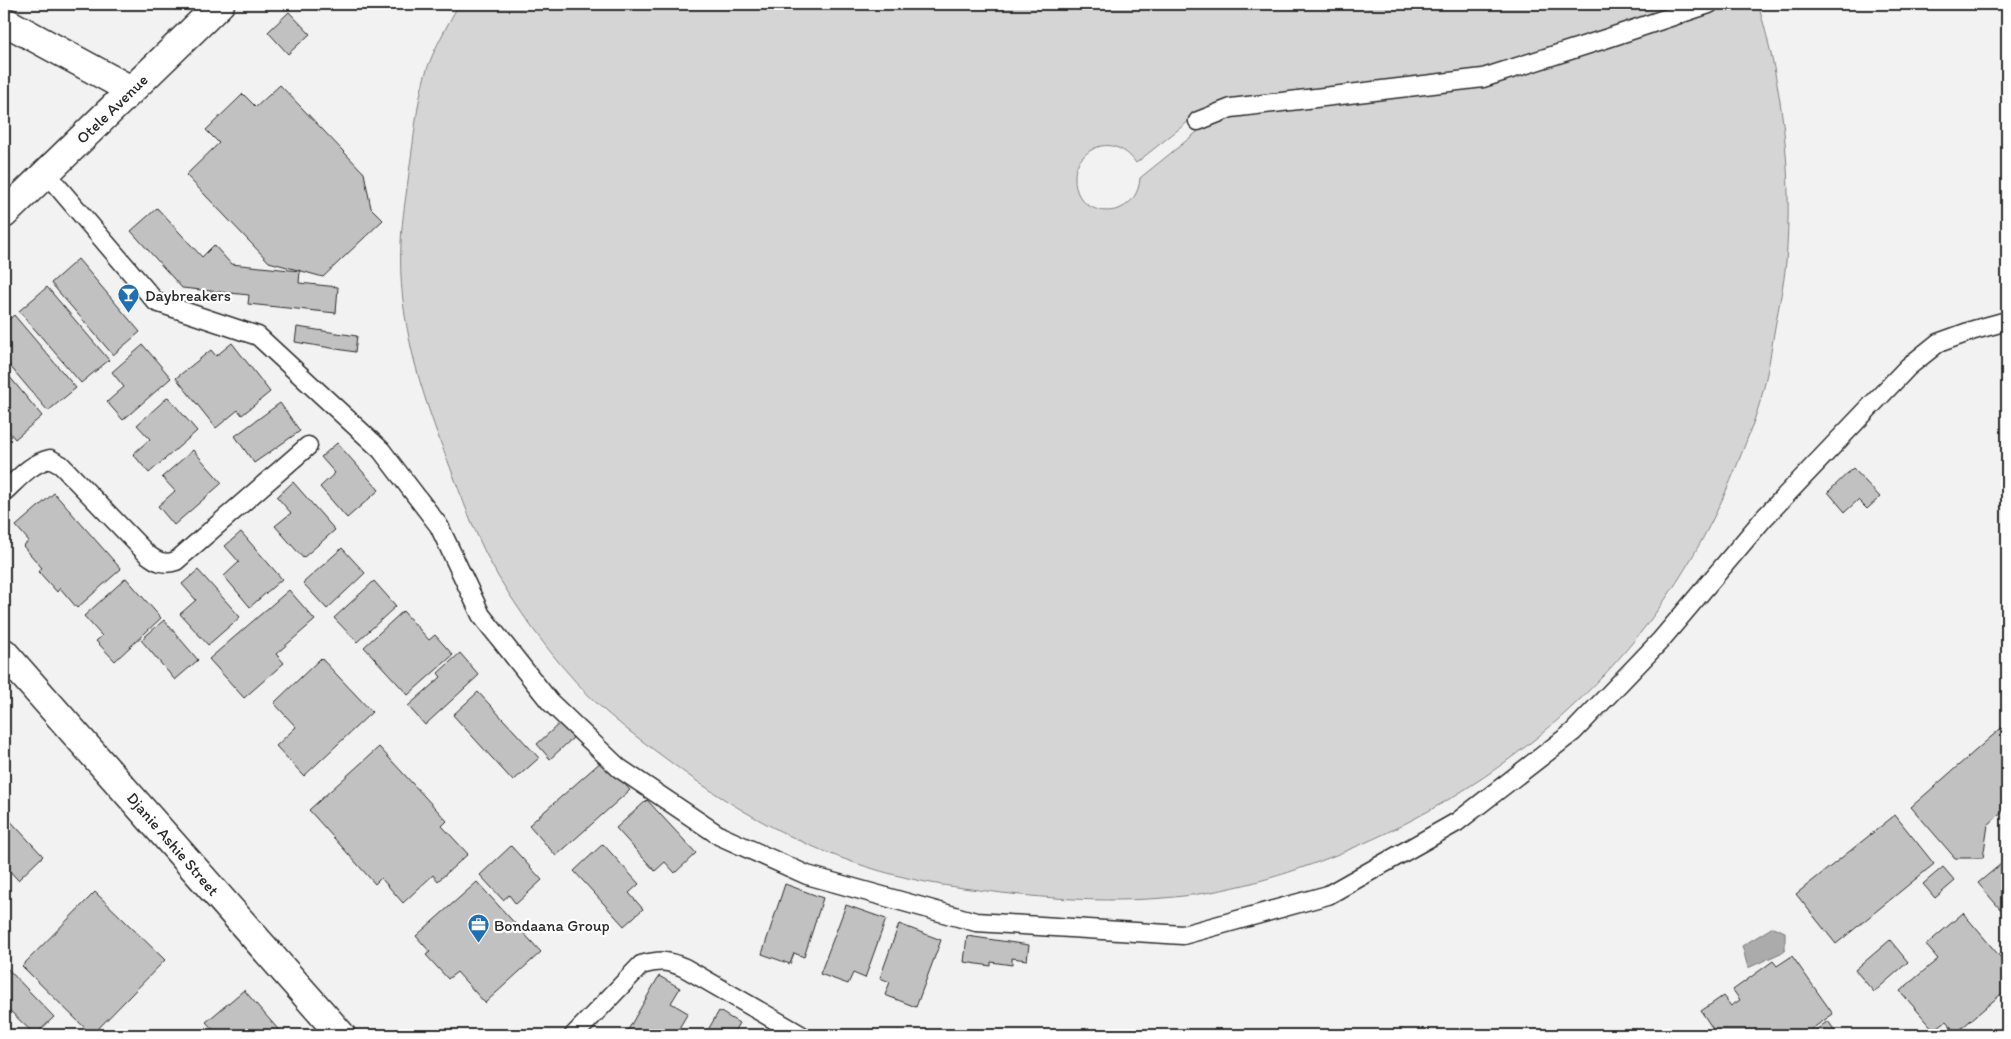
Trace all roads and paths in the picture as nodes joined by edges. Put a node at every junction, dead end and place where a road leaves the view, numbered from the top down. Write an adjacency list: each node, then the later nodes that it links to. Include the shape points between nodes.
1 (220, 4): 4 (street, Otele Avenue)
2 (1709, 4): 5 (lane, via 1483,78 1231,108)
3 (4, 21): 4 (street)
4 (131, 90): 6 (street, Otele Avenue)
5 (1198, 121)
6 (46, 173): 7 (street, Otele Avenue); 8 (lane, via 156,302 258,336 381,450 439,526 481,615 550,702 619,768 720,836 806,875 976,922 1183,935 1328,895 1457,822 1573,732 1660,641 1764,518 1908,367 1938,343)
7 (4, 214)
8 (2007, 321)
9 (308, 446): 10 (lane, via 176,561 168,563 161,563 147,554 61,465 50,459 33,466)
10 (4, 492)
11 (4, 653): 12 (street, Djanie Ashie Street)
12 (341, 1035)
13 (574, 1035): 14 (lane, via 641,965 656,961 670,961 685,968)
14 (801, 1035)

